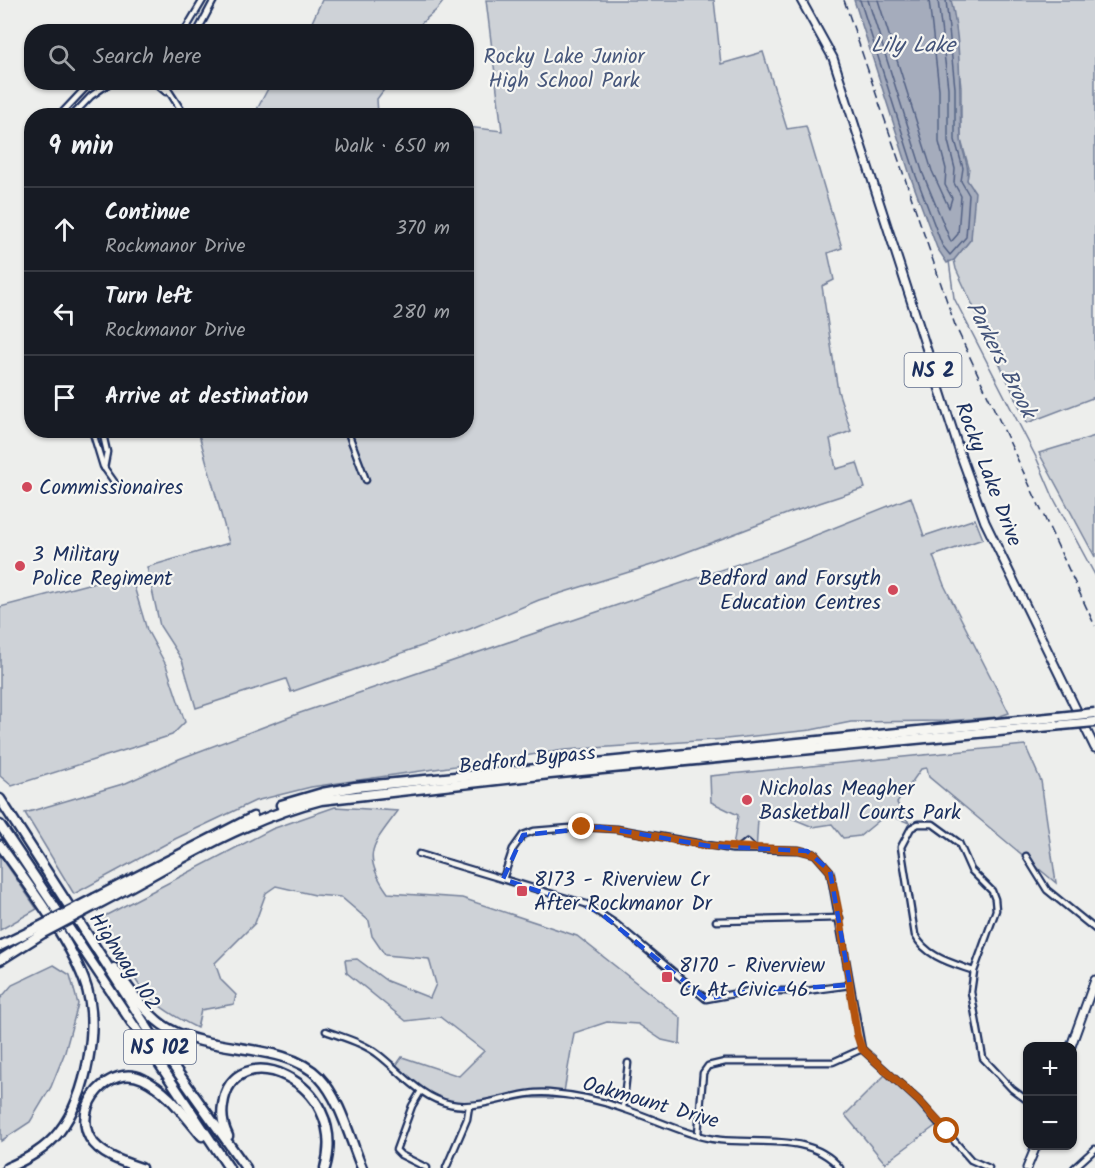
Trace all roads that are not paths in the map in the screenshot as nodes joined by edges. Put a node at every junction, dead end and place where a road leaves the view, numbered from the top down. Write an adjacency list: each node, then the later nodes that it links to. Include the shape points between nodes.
1 (203, 0): 4 (street)
2 (214, 0): 5 (street)
3 (801, 0): 23 (main road, Rocky Lake Drive / NS 2, via 833,58 985,522)
4 (189, 24)
5 (201, 24)
6 (83, 90): 11 (street)
7 (100, 90): 12 (street)
8 (163, 90): 10 (street)
9 (168, 90): 10 (street)
10 (170, 96): 13 (street)
11 (67, 108)
12 (80, 108)
13 (179, 108)
14 (95, 438): 17 (street)
15 (104, 438): 17 (street, via 107,452)
16 (350, 438): 18 (street)
17 (104, 468): 19 (street)
18 (366, 480)
19 (120, 490)
20 (1095, 713): 21 (highway, Bedford Bypass, bridge)
21 (1060, 721): 22 (highway, Bedford Bypass, bridge); 36 (highway, Bedford Bypass, bridge, via 460,776 322,793 232,826)
22 (1095, 722)
23 (1095, 748)
24 (0, 799): 34 (highway, Highway 102 / NS 102)
25 (0, 825): 28 (highway, Highway 102 / NS 102)
26 (0, 831): 28 (highway)
27 (0, 845): 53 (highway, via 80,968 89,994 92,1029 70,1116 41,1149)
28 (15, 847): 55 (highway, Highway 102 / NS 102)
29 (419, 854): 31 (street)
30 (1026, 856): 35 (street, via 1047,890)
31 (503, 879): 32 (street, via 518,841 534,831 600,827 709,846 799,850 820,858 830,871); 41 (street, via 563,896 598,911 706,999 748,991 806,991)
32 (840, 918): 33 (street); 41 (street)
33 (716, 921)
34 (78, 923): 56 (highway, Highway 102 / NS 102); 58 (highway, via 144,1006 169,1030 237,1050 286,1057 320,1078)
35 (1095, 929)
36 (41, 930): 37 (highway, Bedford Bypass); 38 (highway, Bedford Bypass)
37 (0, 946)
38 (0, 960)
39 (974, 971): 39 (street, via 996,910 992,891 971,870 954,837 933,824 918,824 911,828 901,847 915,935 935,956); 47 (street, via 971,992 983,1058)
40 (1095, 980): 43 (main road)
41 (850, 985): 44 (street)
42 (326, 1030): 46 (street, Oakmount Drive, via 366,1047)
43 (1073, 1042)
44 (862, 1049): 50 (street, via 833,1062 724,1062 708,1066 703,1073); 62 (street, via 919,1101 966,1154)
45 (628, 1063): 49 (street)
46 (421, 1091): 48 (street, Oakmount Drive, via 450,1104); 59 (street, via 396,1150)
47 (1023, 1097)
48 (469, 1106): 49 (street, Oakmount Drive, via 546,1092); 60 (street)
49 (623, 1108): 50 (street, Oakmount Drive)
50 (698, 1134): 61 (street, Oakmount Drive, via 718,1140 814,1148)
51 (1095, 1149): 64 (street)
52 (1034, 1150): 63 (main road)
53 (8, 1168)
54 (141, 1168): 55 (highway, via 104,1152 90,1137 86,1121 90,1101 100,1086 120,1075 141,1078 165,1092)
55 (229, 1168)
56 (246, 1168): 57 (highway, via 224,1130 224,1095 234,1080 261,1070 296,1080 310,1092 330,1132)
57 (326, 1168)
58 (363, 1168)
59 (427, 1168)
60 (446, 1168)
61 (840, 1168)
62 (989, 1168)
63 (1027, 1168)
64 (1074, 1168)

